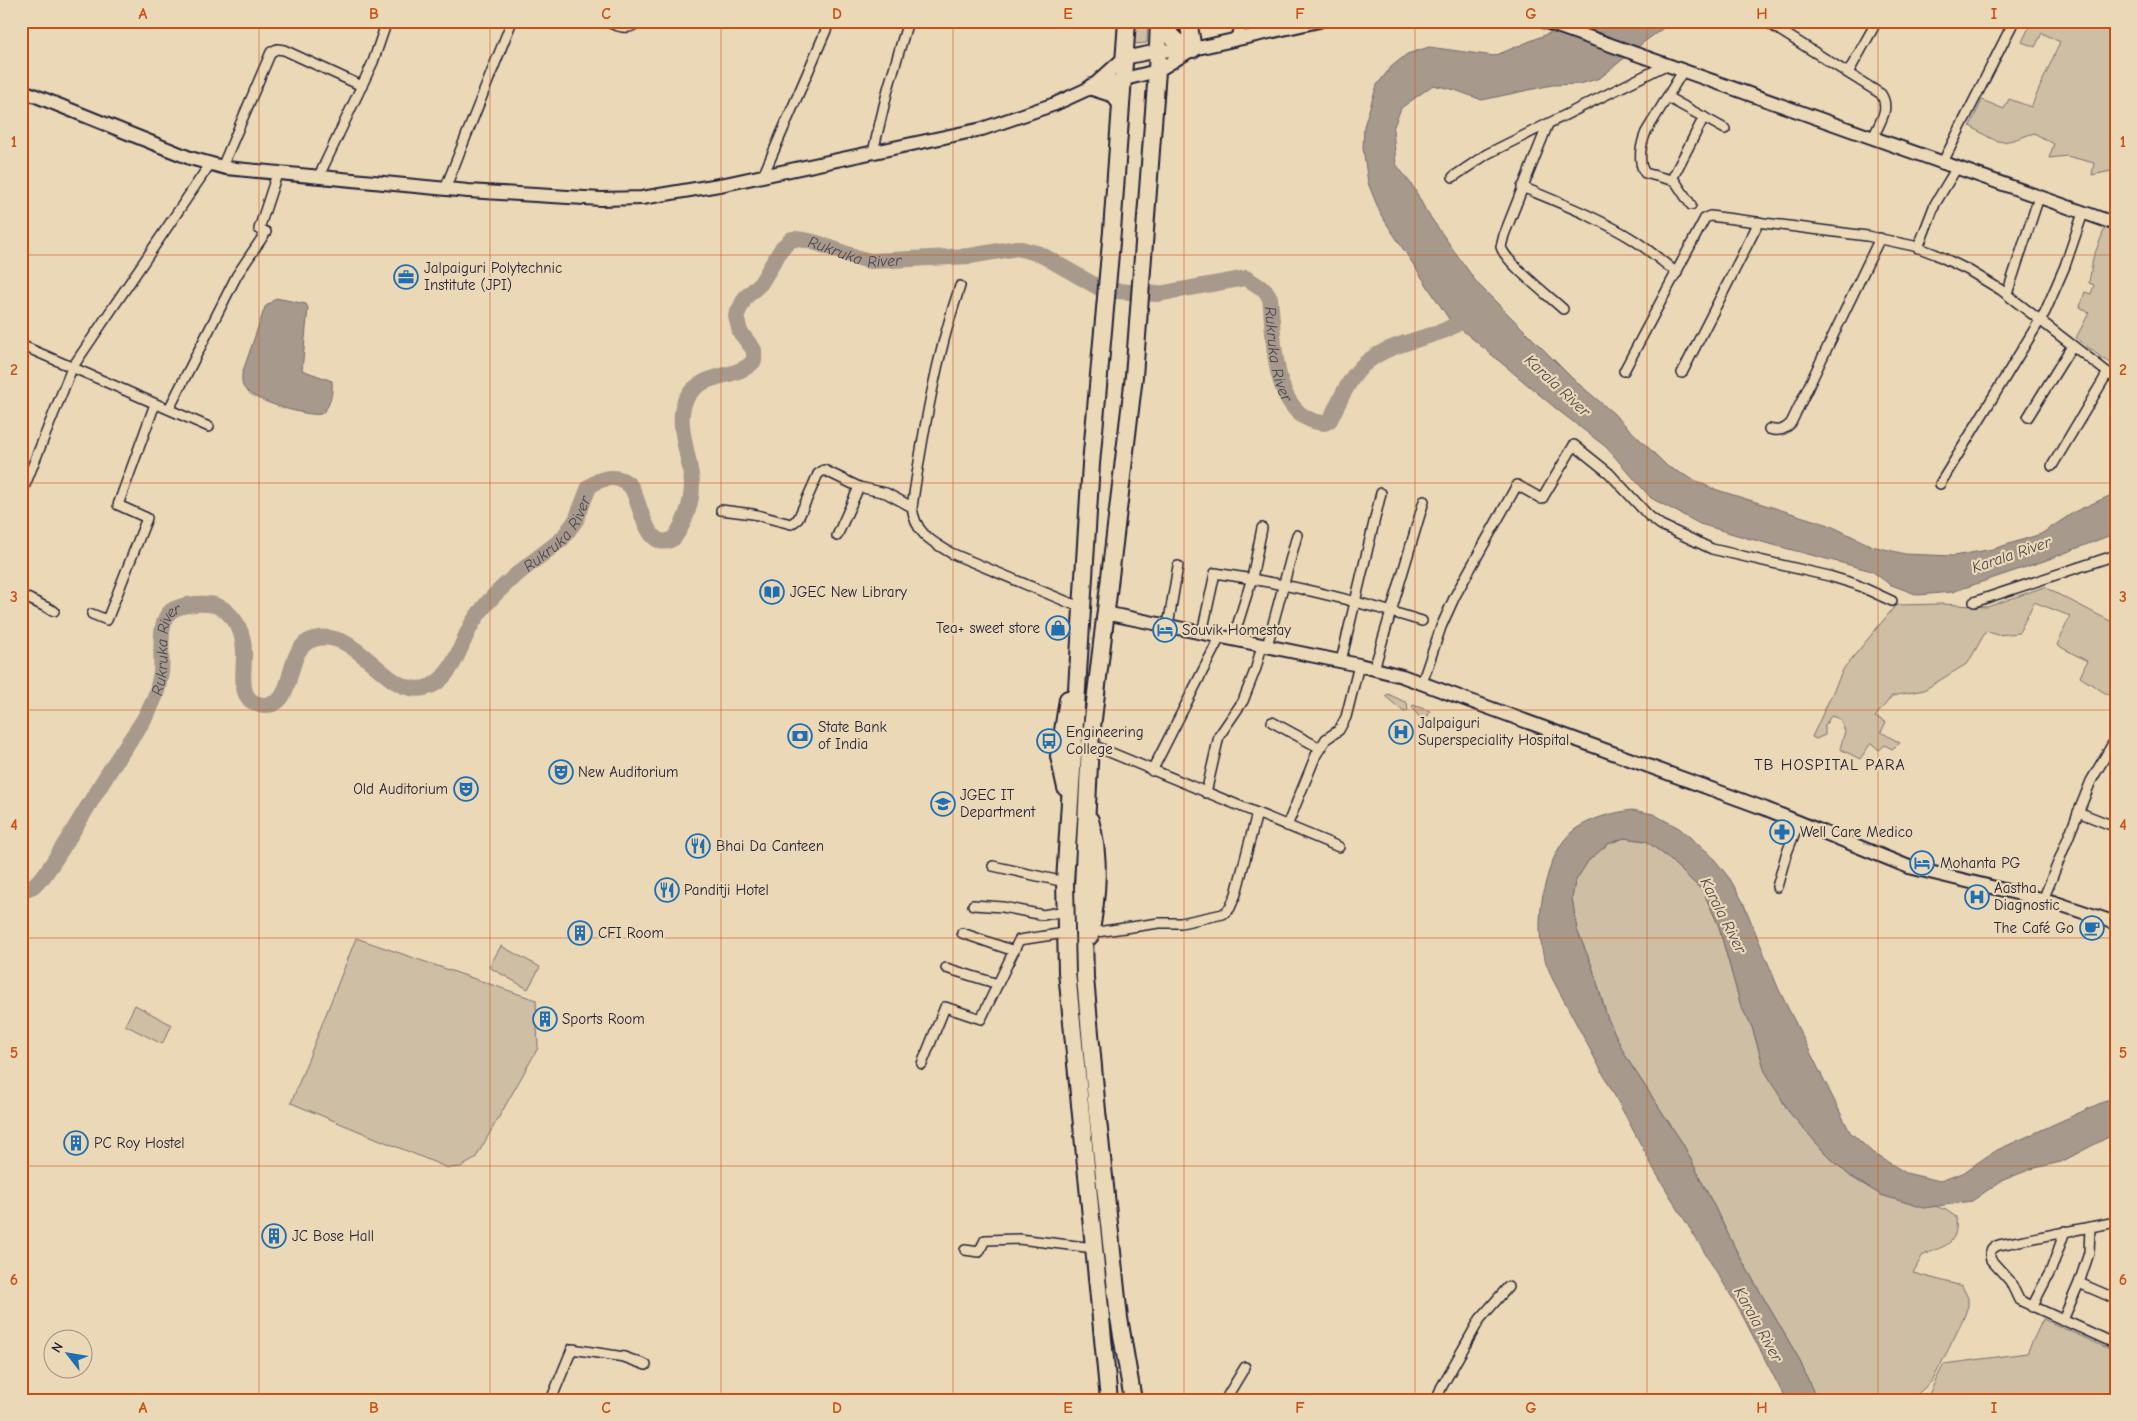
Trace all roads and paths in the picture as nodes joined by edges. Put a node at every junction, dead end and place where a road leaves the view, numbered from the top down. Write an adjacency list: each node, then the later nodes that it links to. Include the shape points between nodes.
1 (388, 21): 27 (street)
2 (512, 21): 46 (street)
3 (604, 21): 4 (street, via 628,28)
4 (638, 21)
5 (830, 21): 41 (street)
6 (908, 21): 36 (street)
7 (1126, 21): 21 (highway)
8 (1159, 21): 20 (highway)
9 (1164, 21): 19 (highway, via 1174,40)
10 (1188, 21): 19 (highway)
11 (1247, 21): 17 (street); 18 (street)
12 (1319, 21): 17 (main road)
13 (1766, 21): 25 (street)
14 (1877, 21): 25 (street)
15 (2014, 21): 37 (street)
16 (1546, 22): 22 (main road)
17 (1259, 34): 18 (main road)
18 (1233, 40): 19 (main road)
19 (1194, 49): 20 (main road); 23 (main road)
20 (1158, 51): 21 (main road); 23 (highway)
21 (1124, 58): 26 (highway); 28 (main road)
22 (1666, 65): 24 (main road); 33 (street)
23 (1157, 71): 26 (main road); 93 (highway, via 1136,345)
24 (1684, 71): 30 (street); 35 (main road)
25 (1848, 73): 35 (street, via 1884,99 1886,110)
26 (1123, 81): 28 (main road); 31 (highway)
27 (362, 86): 38 (street, via 284,50 271,52); 43 (street)
28 (1092, 87): 31 (highway, via 1114,94); 36 (main road, via 1055,104 982,129)
29 (21, 90): 38 (main road)
30 (1667, 97): 32 (street); 44 (street, via 1646,132 1641,159 1645,173)
31 (1121, 104): 90 (highway)
32 (1704, 117): 34 (street); 44 (street)
33 (1548, 124): 42 (street, via 1487,154); 45 (street)
34 (1725, 129)
35 (1873, 138): 37 (main road)
36 (873, 152): 41 (main road)
37 (1942, 164): 39 (main road)
38 (216, 165): 40 (main road); 61 (street)
39 (1956, 168): 47 (main road); 53 (street, via 1935,204)
40 (277, 174): 43 (main road); 67 (street, via 259,229 266,232 237,275)
41 (763, 176): 46 (main road, via 642,198 601,199)
42 (1453, 177)
43 (318, 178): 46 (main road)
44 (1672, 179): 48 (street)
45 (1522, 187): 54 (street, via 1607,224); 57 (street, via 1501,243 1502,251)
46 (445, 189)
47 (2039, 197): 49 (main road); 56 (street)
48 (1690, 205)
49 (2083, 213): 51 (main road); 58 (street, via 2053,297)
50 (1759, 222): 52 (street); 54 (street, via 1706,217); 63 (street)
51 (2116, 224)
52 (1880, 238): 53 (street); 70 (street, via 1791,423 1782,430)
53 (1918, 248): 56 (street, via 1949,260)
54 (1677, 273): 62 (street)
55 (960, 286): 77 (street, via 920,450)
56 (2007, 294): 58 (street)
57 (1563, 309)
58 (2040, 321): 59 (street); 72 (street)
59 (2072, 346): 64 (street); 68 (street)
60 (22, 347): 61 (street)
61 (72, 368): 66 (street); 75 (street)
62 (1624, 371)
63 (1682, 373)
64 (2108, 374): 65 (street); 71 (street)
65 (2116, 379)
66 (155, 404): 67 (street); 94 (street, via 118,505 147,518 107,620)
67 (169, 409): 69 (street)
68 (2028, 417)
69 (209, 427)
70 (1769, 428)
71 (2052, 466)
72 (1940, 484)
73 (859, 487): 77 (street, via 886,493); 78 (street, via 824,470 820,472 798,519 791,524); 81 (street)
74 (1380, 493): 87 (street)
75 (21, 495)
76 (1424, 501): 92 (street)
77 (912, 507): 90 (street, via 915,524 935,544 951,554)
78 (721, 510)
79 (1262, 528): 84 (street)
80 (1297, 535): 85 (street)
81 (837, 536)
82 (2116, 555): 89 (street)
83 (1178, 566): 96 (street)
84 (1252, 578): 85 (street); 97 (street, via 1215,573); 98 (street)
85 (1284, 585): 87 (street); 99 (street)
86 (21, 595): 91 (street)
87 (1355, 601): 92 (street); 100 (street)
88 (1892, 601): 103 (street, via 1829,576 1712,548 1661,525 1609,473 1574,445 1542,499 1517,485 1455,596)
89 (1974, 602)
90 (1082, 608): 93 (highway); 110 (highway, via 1078,668)
91 (54, 611)
92 (1391, 612): 95 (street); 102 (street)
93 (1105, 613): 96 (main road); 106 (highway)
94 (92, 614)
95 (1422, 621)
96 (1168, 626): 97 (main road)
97 (1202, 633): 98 (main road)
98 (1227, 638): 99 (main road); 108 (street)
99 (1265, 646): 100 (main road); 109 (street, via 1243,700 1219,736)
100 (1340, 661): 101 (main road)
101 (1359, 665): 102 (main road); 107 (street, via 1343,725)
102 (1374, 669): 103 (main road)
103 (1422, 683): 113 (main road)
104 (1272, 722): 107 (street)
105 (2116, 738): 111 (street, via 2091,781)
106 (1090, 744): 108 (street); 110 (highway)
107 (1320, 748): 114 (street)
108 (1152, 770): 109 (street)
109 (1206, 793): 112 (street)
110 (1078, 804): 118 (highway); 126 (highway, via 1095,836 1098,864); 128 (highway)
111 (2078, 812): 115 (street); 120 (street)
112 (1256, 814): 114 (street); 126 (street, via 1236,894 1230,908 1223,914 1181,923)
113 (1799, 822): 119 (street); 120 (main road, via 1908,867)
114 (1287, 826): 116 (street)
115 (2116, 827)
116 (1339, 847)
117 (993, 866): 118 (street)
118 (1065, 882): 122 (highway)
119 (1777, 887)
120 (2043, 900): 123 (main road)
121 (973, 905): 122 (street, via 1042,915)
122 (1065, 911): 125 (highway)
123 (2116, 923)
124 (962, 933): 127 (street)
125 (1065, 933): 127 (street, via 1019,940); 135 (highway)
126 (1090, 933): 128 (highway)
127 (1014, 951): 130 (street)
128 (1085, 966): 147 (highway, via 1119,1318)
129 (946, 968): 130 (street)
130 (998, 984): 131 (street, via 981,1019 945,1007)
131 (922, 1064)
132 (2116, 1222): 133 (street)
133 (2090, 1227): 134 (street); 137 (street, via 2089,1253)
134 (2065, 1231): 140 (street, via 2051,1270); 140 (street, via 1998,1245 1991,1252 1991,1260 2014,1286 2019,1300)
135 (1094, 1248): 136 (street, via 1019,1239 985,1240 979,1252); 146 (highway)
136 (965, 1250)
137 (2079, 1283): 139 (street); 141 (street)
138 (1508, 1287): 149 (street, via 1472,1331 1441,1388)
139 (2116, 1299)
140 (2032, 1307): 141 (street)
141 (2063, 1320): 142 (street)
142 (2116, 1344)
143 (646, 1365): 145 (street, via 624,1357 572,1349)
144 (1245, 1367): 148 (street)
145 (551, 1400)
146 (1109, 1400)
147 (1133, 1400)
148 (1228, 1400)
149 (1441, 1400)

